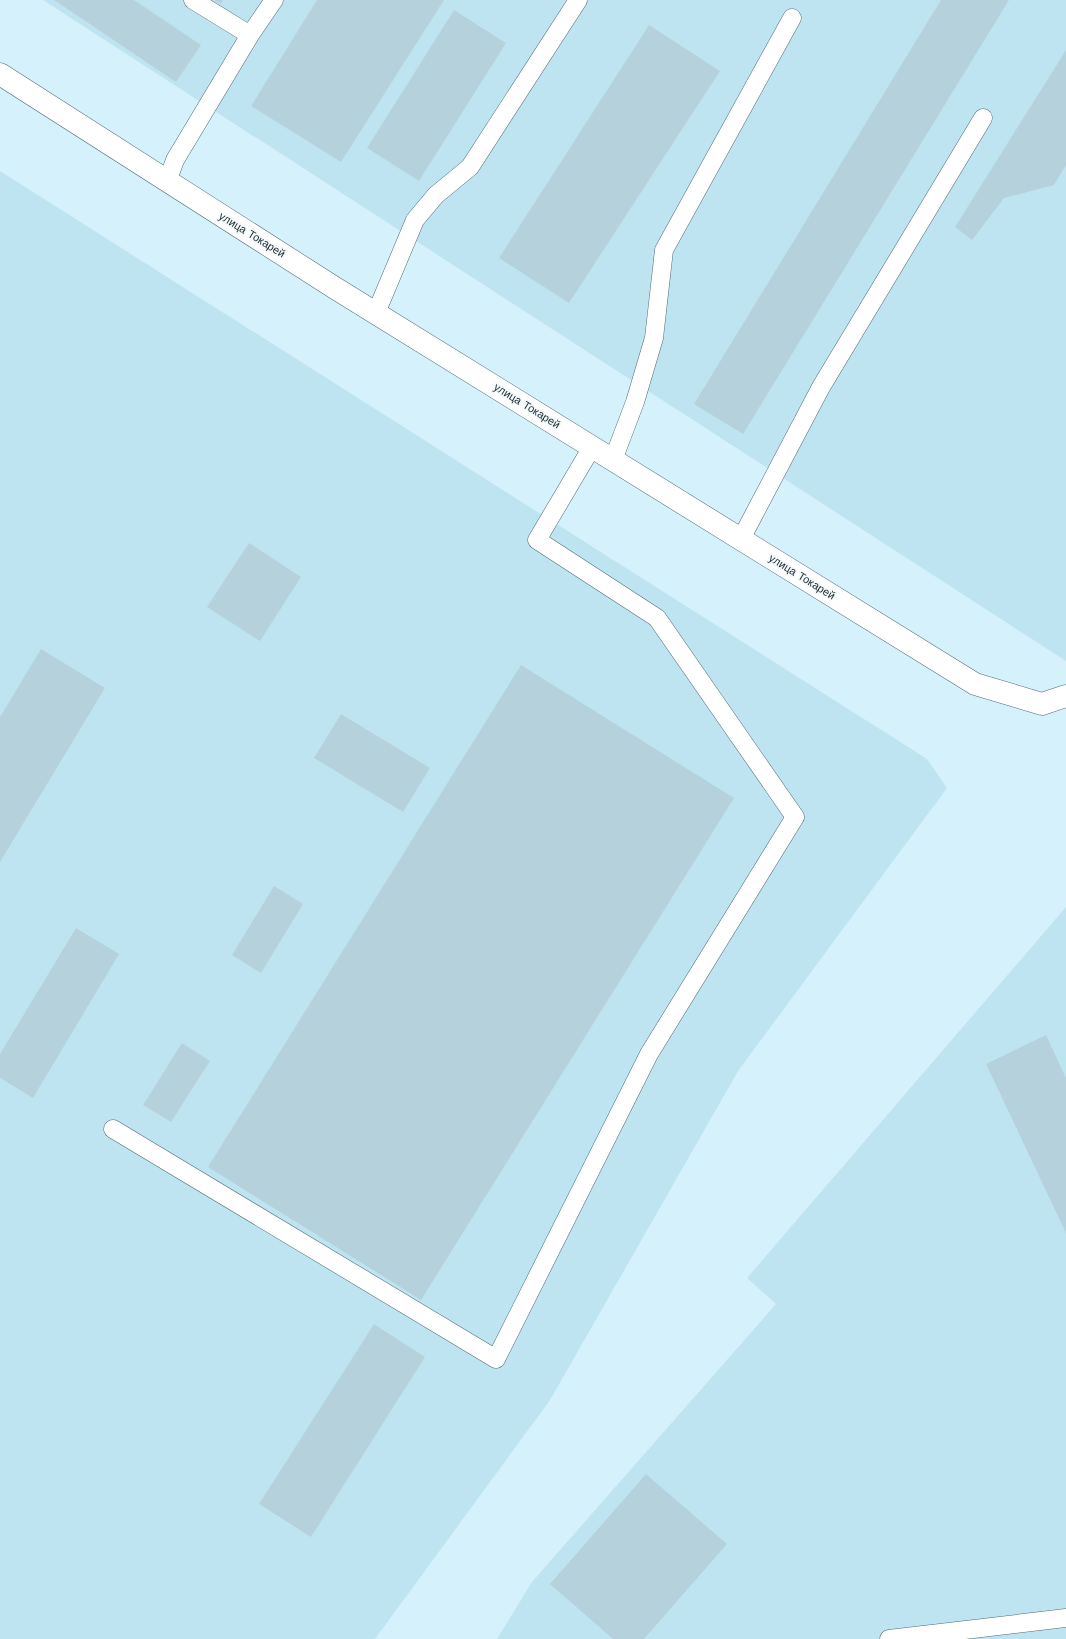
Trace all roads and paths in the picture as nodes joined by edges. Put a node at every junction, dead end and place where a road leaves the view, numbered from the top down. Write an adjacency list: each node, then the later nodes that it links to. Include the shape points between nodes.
1 (193, 0): 5 (lane)
2 (274, 0): 5 (lane)
3 (578, 0): 9 (lane, via 470,166 436,195 415,220)
4 (792, 18): 11 (lane, via 664,250 654,338 635,402)
5 (250, 35): 8 (lane, via 175,160)
6 (0, 74): 8 (street, улица Токарей)
7 (983, 118): 12 (lane, via 821,387)
8 (167, 182): 9 (street, улица Токарей)
9 (376, 313): 10 (street, улица Токарей)
10 (592, 447): 11 (street, улица Токарей); 14 (lane, via 537,540 657,618 795,817 649,1054 496,1359)
11 (613, 460): 12 (street, улица Токарей)
12 (741, 539): 13 (street, улица Токарей, via 974,684 1042,704)
13 (1066, 696)
14 (113, 1129)
15 (1066, 1618): 16 (lane)
16 (889, 1639)

